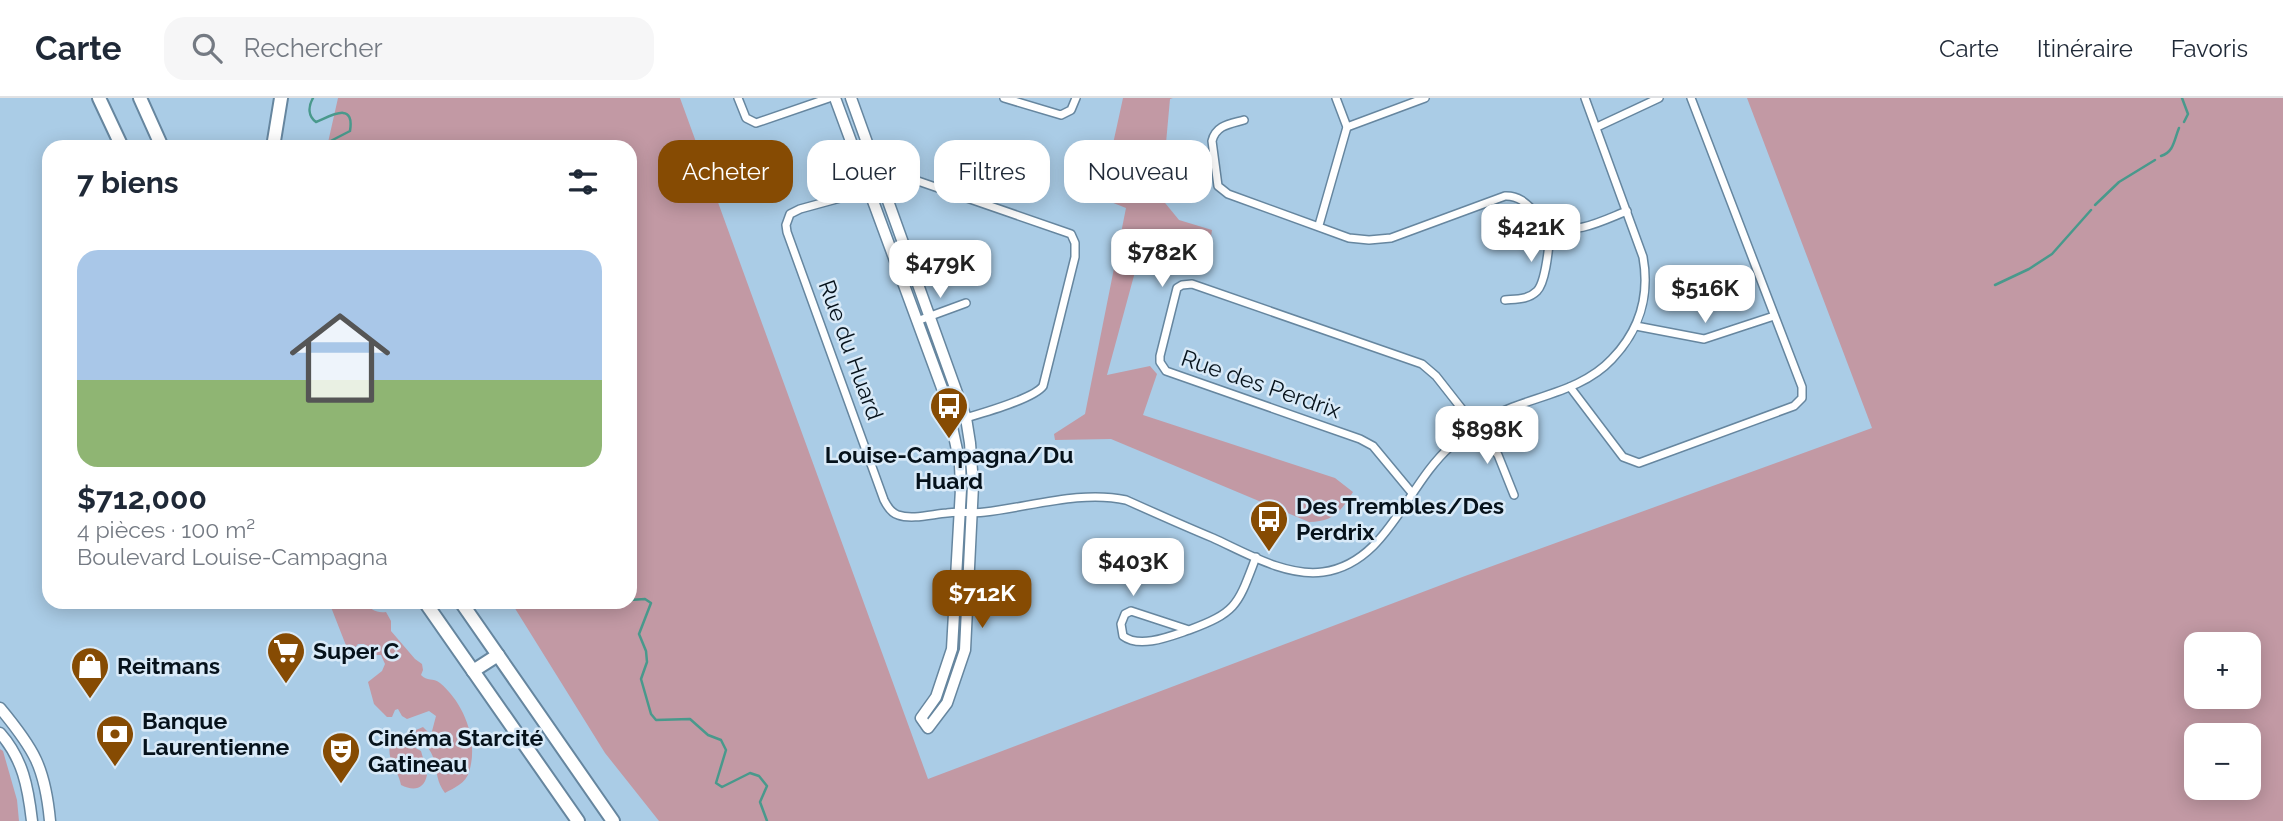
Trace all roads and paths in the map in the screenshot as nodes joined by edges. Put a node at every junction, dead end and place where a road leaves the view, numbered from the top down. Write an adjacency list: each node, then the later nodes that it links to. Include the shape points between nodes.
1 (99, 98): 19 (highway)
2 (108, 98): 20 (highway)
3 (140, 98): 21 (highway)
4 (281, 98): 22 (highway)
5 (738, 98): 6 (street, via 746,118 756,123)
6 (829, 98)
7 (835, 98): 23 (street)
8 (851, 98): 24 (street)
9 (1004, 98): 10 (street, via 1061,114 1071,110)
10 (1076, 98)
11 (1336, 98): 17 (street)
12 (1425, 98): 17 (street)
13 (1585, 98): 18 (street)
14 (1659, 98): 18 (street)
15 (1691, 98): 35 (street)
16 (1244, 120): 30 (street, via 1214,134 1218,186 1228,194)
17 (1347, 127): 30 (street)
18 (1597, 127): 29 (street)
19 (119, 140)
20 (127, 140)
21 (159, 140)
22 (274, 140)
23 (851, 140)
24 (865, 140)
25 (920, 182): 39 (street, via 1065,230 1074,239 1075,257 1043,386 1028,397)
26 (825, 203): 44 (street, Rue du Huard, via 795,211 788,219 787,232 887,507 901,516)
27 (874, 203): 36 (street)
28 (888, 203): 34 (street)
29 (1627, 211): 31 (street, via 1577,228); 37 (street, via 1646,271)
30 (1319, 225): 31 (street, via 1356,239 1391,238 1512,196)
31 (1551, 226): 32 (street, via 1538,290 1527,297)
32 (1505, 300)
33 (966, 303): 34 (street)
34 (930, 316): 36 (street); 39 (street)
35 (1774, 316): 37 (street, via 1704,339); 38 (street, via 1802,387 1799,402 1644,462 1633,463 1623,457)
36 (917, 321): 40 (street)
37 (1636, 326): 38 (street, via 1602,368)
38 (1570, 387): 41 (street, via 1504,410)
39 (966, 418): 40 (street); 45 (street)
40 (952, 422): 44 (street, via 960,464)
41 (1475, 427): 42 (street, via 1437,459); 42 (street, Rue des Perdrix, via 1422,364 1192,284 1177,288 1160,356 1166,371 1360,439 1373,446); 43 (street, via 1498,456)
42 (1412, 493): 46 (street, via 1376,545 1343,567 1300,572)
43 (1514, 495)
44 (959, 512): 45 (street); 45 (street, via 952,649 936,697 921,718 928,728 947,703 965,650)
45 (972, 512): 46 (street, via 1113,497)
46 (1256, 557): 49 (street, via 1236,605 1222,617)
47 (430, 609): 51 (highway)
48 (466, 609): 50 (highway)
49 (1189, 630): 49 (street, via 1137,612 1125,614 1121,624 1124,636 1133,641)
50 (498, 655): 51 (highway); 57 (highway)
51 (473, 671): 56 (highway)
52 (0, 708): 55 (street, via 35,754 44,778)
53 (0, 733): 54 (street, via 24,773)
54 (32, 821)
55 (50, 821)
56 (578, 821)
57 (613, 821)

